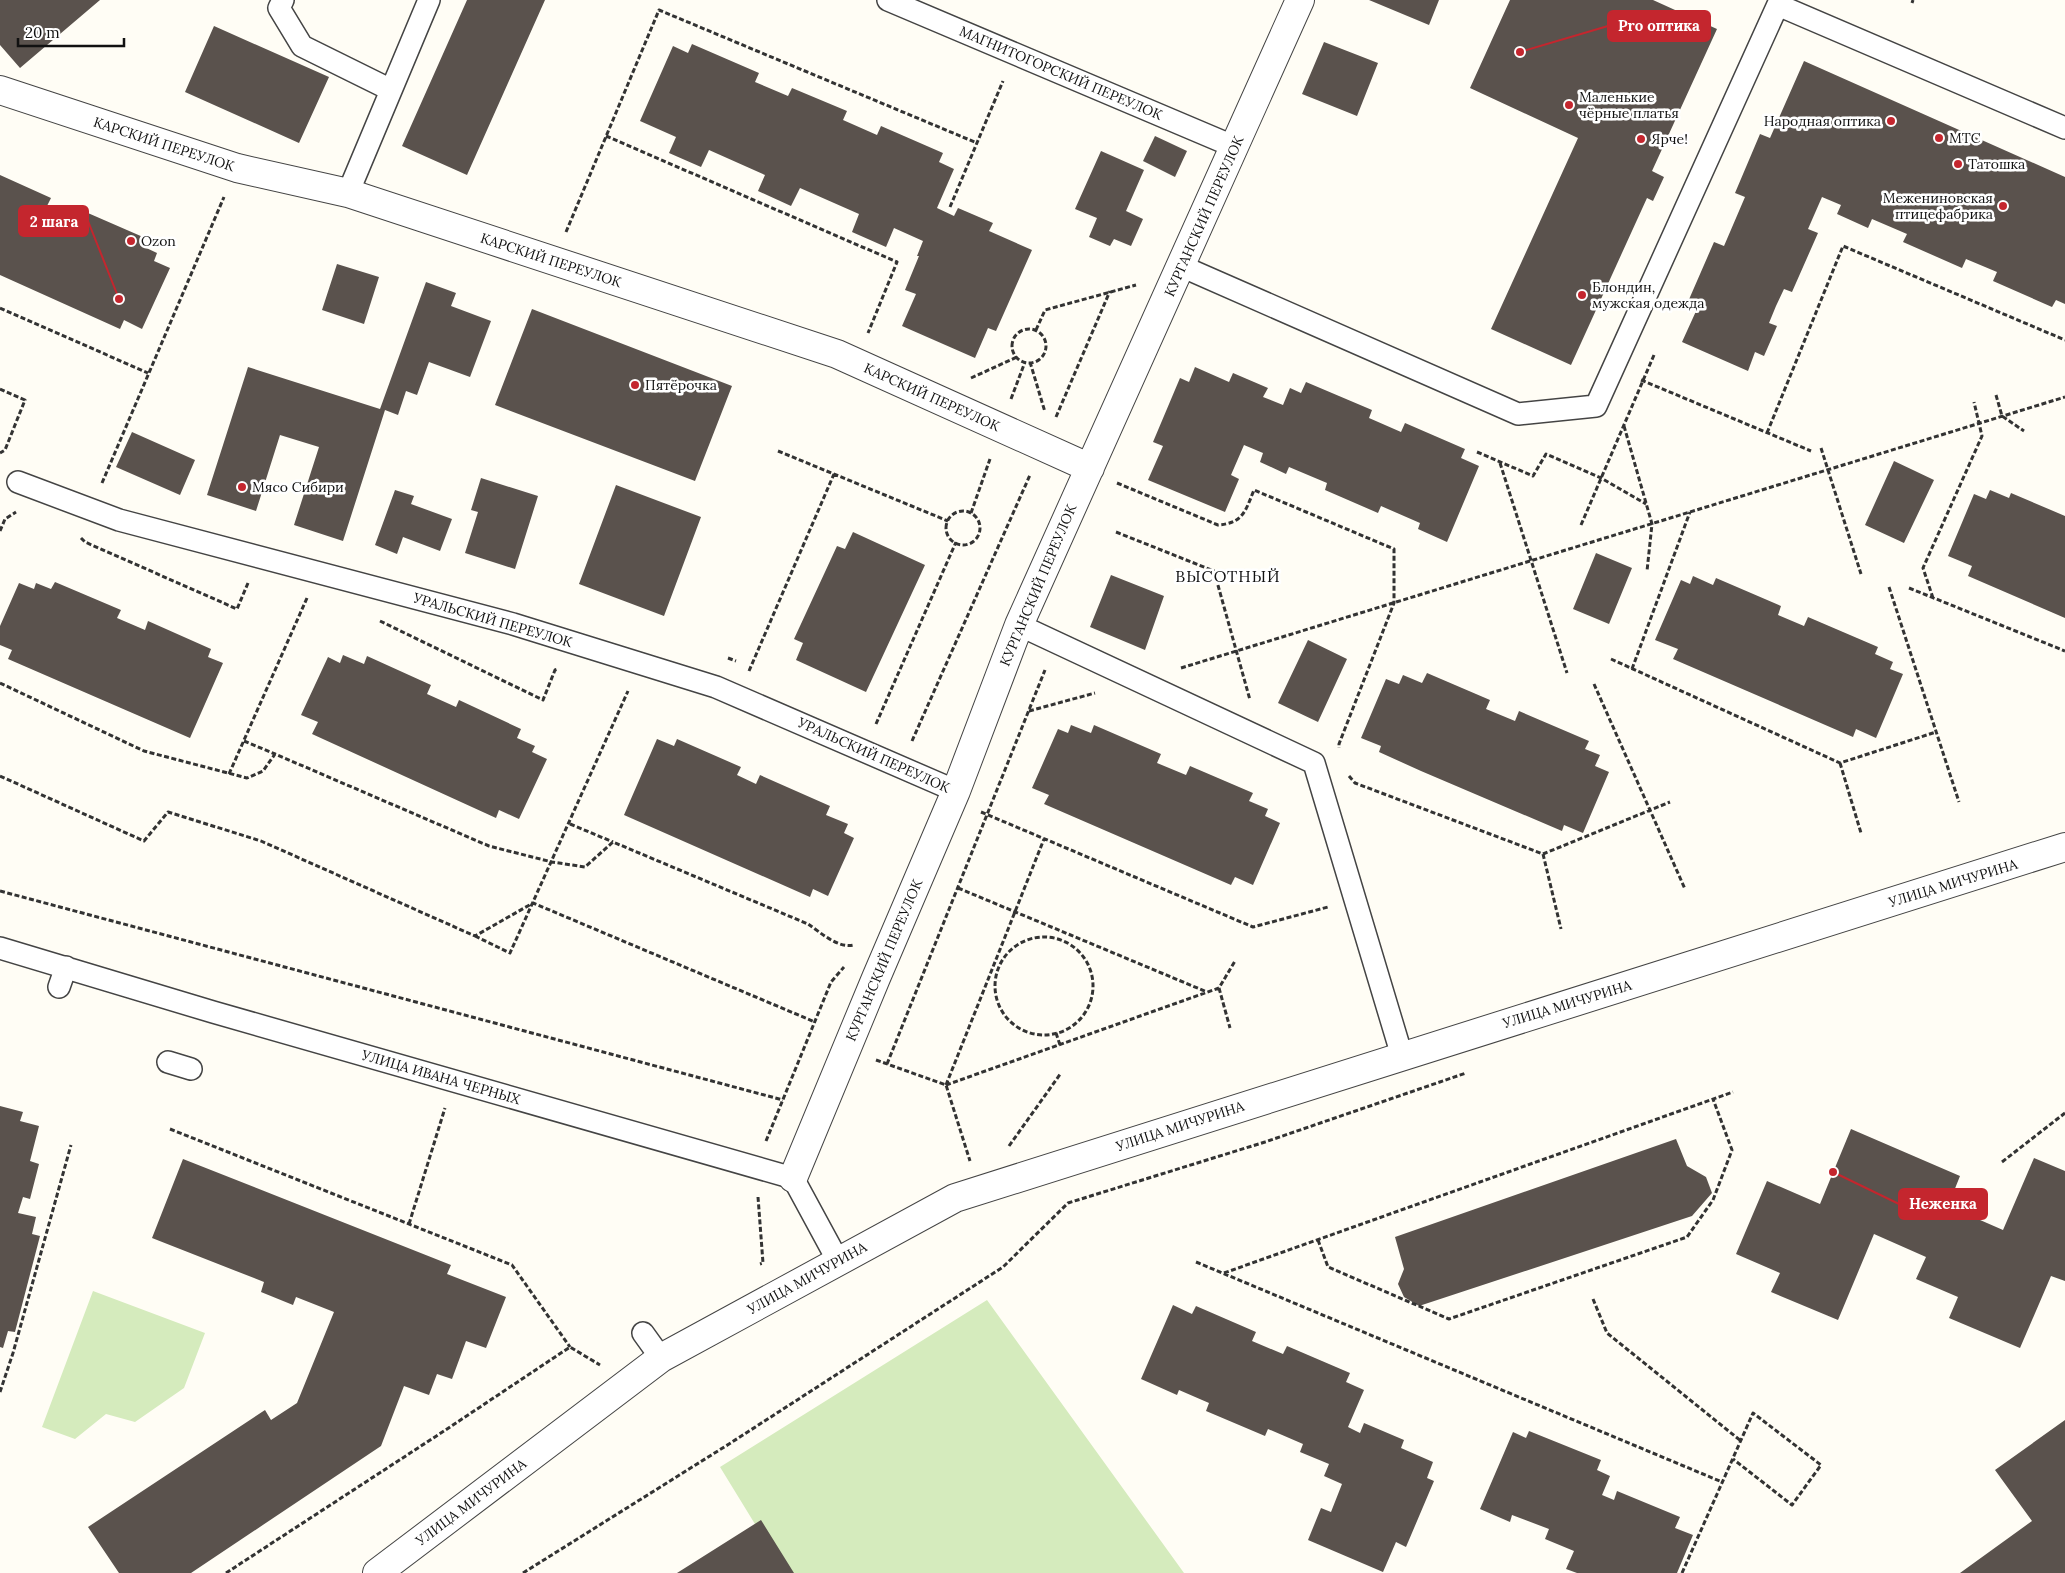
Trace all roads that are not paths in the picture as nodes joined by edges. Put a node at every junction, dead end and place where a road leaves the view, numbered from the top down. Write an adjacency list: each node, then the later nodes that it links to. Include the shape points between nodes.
1 (283, 0): 7 (lane, via 279,8 302,46)
2 (429, 0): 7 (lane)
3 (888, 0): 9 (lane, МАГНИТОГОРСКИЙ ПЕРЕУЛОК)
4 (1300, 0): 9 (street, КУРГАНСКИЙ ПЕРЕУЛОК)
5 (1779, 2): 8 (lane); 11 (lane, via 1596,406 1518,414)
6 (0, 90): 10 (street, КАРСКИЙ ПЕРЕУЛОК, via 237,168)
7 (391, 90): 10 (lane)
8 (2065, 128)
9 (1234, 146): 11 (street, КУРГАНСКИЙ ПЕРЕУЛОК)
10 (348, 193): 12 (street, КАРСКИЙ ПЕРЕУЛОК, via 837,354)
11 (1180, 270): 12 (street, КУРГАНСКИЙ ПЕРЕУЛОК)
12 (1090, 468): 14 (street, КУРГАНСКИЙ ПЕРЕУЛОК)
13 (18, 482): 15 (lane, УРАЛЬСКИЙ ПЕРЕУЛОК, via 129,522 513,624 716,686 900,767)
14 (1019, 625): 15 (street, КУРГАНСКИЙ ПЕРЕУЛОК); 18 (lane, via 1314,763)
15 (954, 797): 21 (street, КУРГАНСКИЙ ПЕРЕУЛОК)
16 (2065, 847): 18 (street, УЛИЦА МИЧУРИНА)
17 (0, 948): 21 (lane, УЛИЦА ИВАНА ЧЕРНЫХ, via 62,977 453,1081)
18 (1402, 1056): 22 (street, УЛИЦА МИЧУРИНА, via 955,1198)
19 (168, 1062): 20 (lane)
20 (191, 1069)
21 (793, 1178): 22 (lane)
22 (838, 1261): 24 (street, УЛИЦА МИЧУРИНА)
23 (643, 1334): 24 (lane)
24 (661, 1358): 25 (street, УЛИЦА МИЧУРИНА)
25 (377, 1573)

